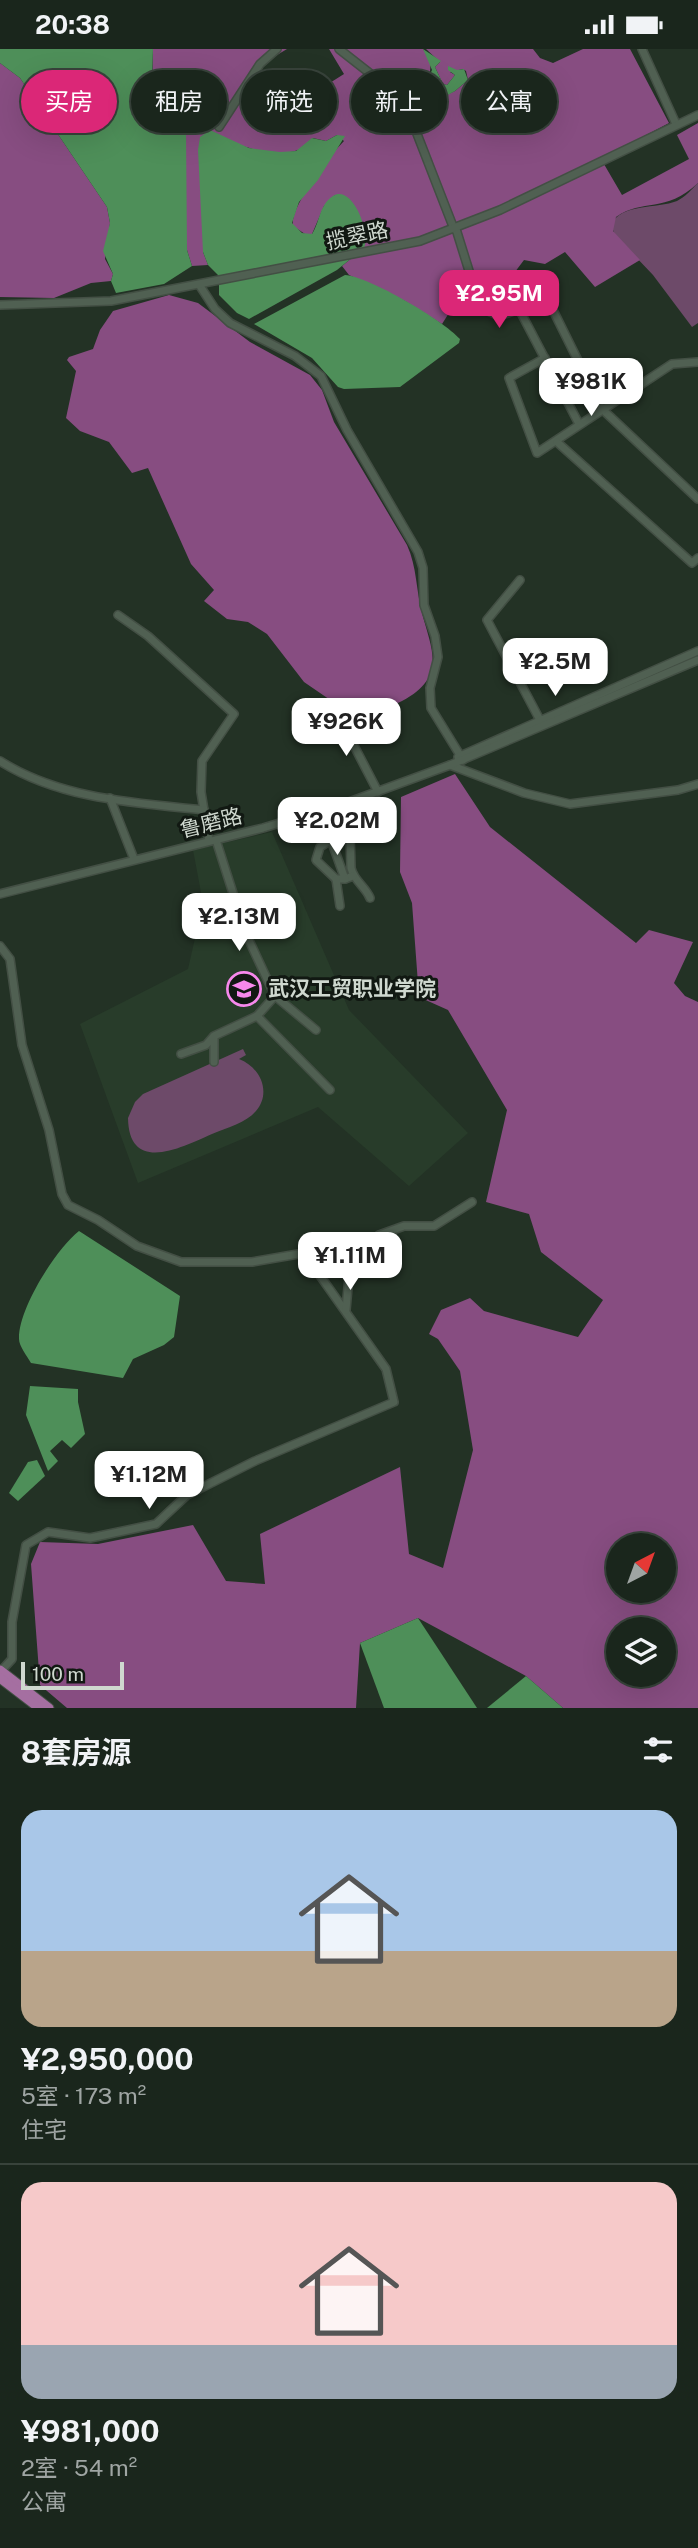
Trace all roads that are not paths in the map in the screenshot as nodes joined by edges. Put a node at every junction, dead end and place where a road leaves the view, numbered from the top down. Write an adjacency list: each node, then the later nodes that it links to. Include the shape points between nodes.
1 (277, 49): 4 (street, via 260,64)
2 (339, 49): 7 (street, via 396,93 412,121)
3 (642, 49): 6 (street)
4 (227, 115)
5 (698, 115): 6 (street, 揽翠路)
6 (676, 124): 7 (street, 揽翠路)
7 (455, 229): 8 (street, 揽翠路); 10 (street, via 470,274 464,300 499,316)
8 (200, 286): 9 (street, 揽翠路, via 83,304); 24 (street, via 222,317 305,362 328,388 421,561 424,605 438,657 430,688 431,708)
9 (0, 305)
10 (519, 309): 11 (street); 13 (street, via 527,295 544,292)
11 (545, 358): 14 (street); 15 (street, via 509,378 537,453)
12 (698, 362): 13 (street, via 672,364)
13 (602, 409): 14 (street); 16 (street)
14 (579, 424): 15 (street)
15 (556, 442): 17 (street, via 692,563)
16 (698, 499)
17 (698, 558)
18 (520, 580): 23 (street, via 487,620)
19 (118, 615): 32 (street, via 234,713 202,761)
20 (698, 651): 23 (street, 鲁磨路)
21 (698, 660): 23 (street, 鲁磨路)
22 (337, 713): 29 (street)
23 (542, 723): 24 (street, 鲁磨路)
24 (462, 757): 26 (street, 鲁磨路); 27 (street, 鲁磨路)
25 (0, 761): 30 (street, via 55,787)
26 (450, 765): 27 (street, 鲁磨路); 28 (street, via 524,793 570,804)
27 (426, 774): 29 (street, 鲁磨路)
28 (698, 784)
29 (379, 792): 31 (street, 鲁磨路)
30 (110, 798): 32 (street); 36 (street)
31 (349, 802): 33 (street); 34 (street, 鲁磨路)
32 (204, 810): 34 (street)
33 (349, 833): 35 (street); 37 (street)
34 (213, 840): 36 (street, 鲁磨路); 42 (street, via 246,934)
35 (331, 840): 37 (street); 37 (street, via 320,847 316,860)
36 (134, 859): 38 (street, 鲁磨路)
37 (345, 878): 39 (street, via 367,890); 40 (street)
38 (0, 894)
39 (370, 898)
40 (340, 907)
41 (0, 946): 50 (street, via 10,959 22,1045 68,1205 137,1246 181,1262 252,1262 304,1253)
42 (275, 996): 43 (street); 44 (street)
43 (257, 1016): 45 (street); 48 (street)
44 (316, 1030)
45 (214, 1036): 46 (street, via 206,1045); 47 (street)
46 (181, 1054)
47 (214, 1062)
48 (330, 1090)
49 (472, 1202): 50 (street, via 434,1226 404,1226 359,1249 350,1265)
50 (346, 1310): 51 (street, via 386,1369 394,1402 187,1495 156,1524 90,1538 48,1532 26,1545 12,1622 12,1659)
51 (0, 1673): 52 (main road); 53 (main road)
52 (38, 1708)
53 (49, 1708)

